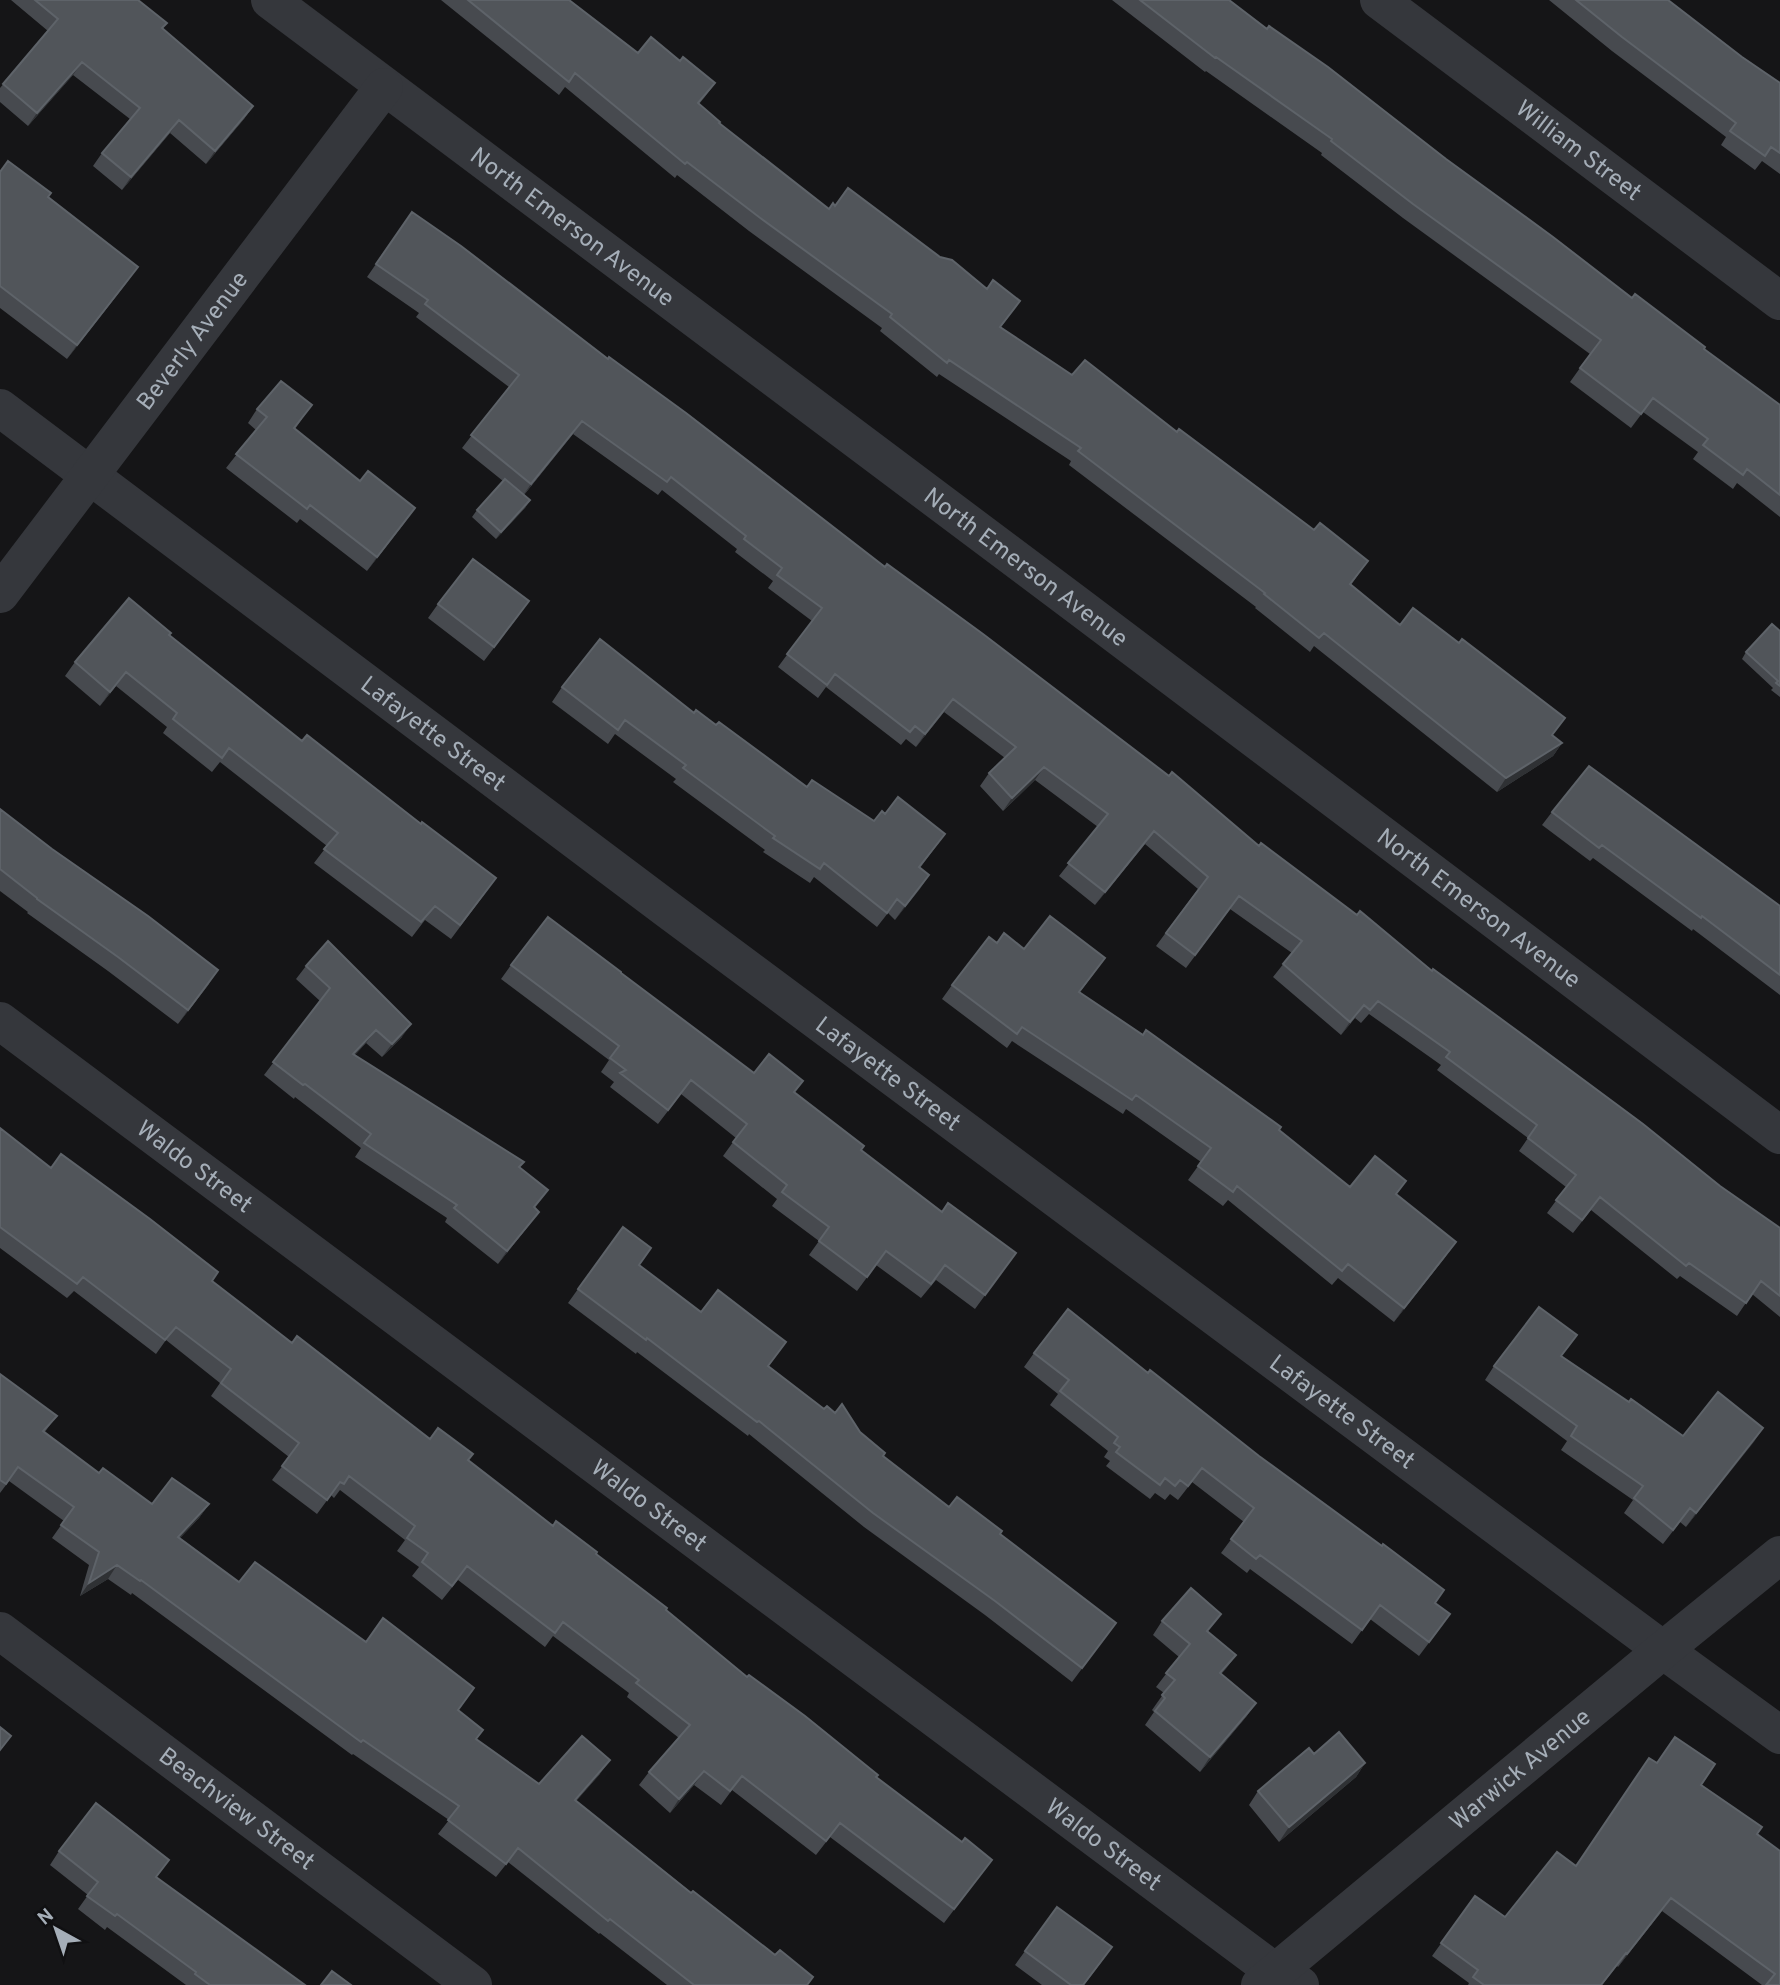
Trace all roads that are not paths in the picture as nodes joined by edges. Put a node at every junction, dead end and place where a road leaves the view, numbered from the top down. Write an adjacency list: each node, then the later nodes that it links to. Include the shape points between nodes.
1 (270, 0): 3 (street, North Emerson Avenue)
2 (1378, 0): 4 (street, William Street)
3 (384, 87): 6 (street, Beverly Avenue); 9 (street, North Emerson Avenue)
4 (1780, 301)
5 (0, 408): 6 (street, Lafayette Street)
6 (90, 475): 7 (street, Beverly Avenue); 12 (street, Lafayette Street)
7 (0, 594)
8 (0, 1021): 14 (street, Waldo Street)
9 (1780, 1135)
10 (1780, 1555): 12 (street, Warwick Avenue)
11 (0, 1631): 15 (street, Beachview Street)
12 (1662, 1650): 13 (street, Lafayette Street); 14 (street, Warwick Avenue)
13 (1780, 1735)
14 (1279, 1981)
15 (473, 1985)

